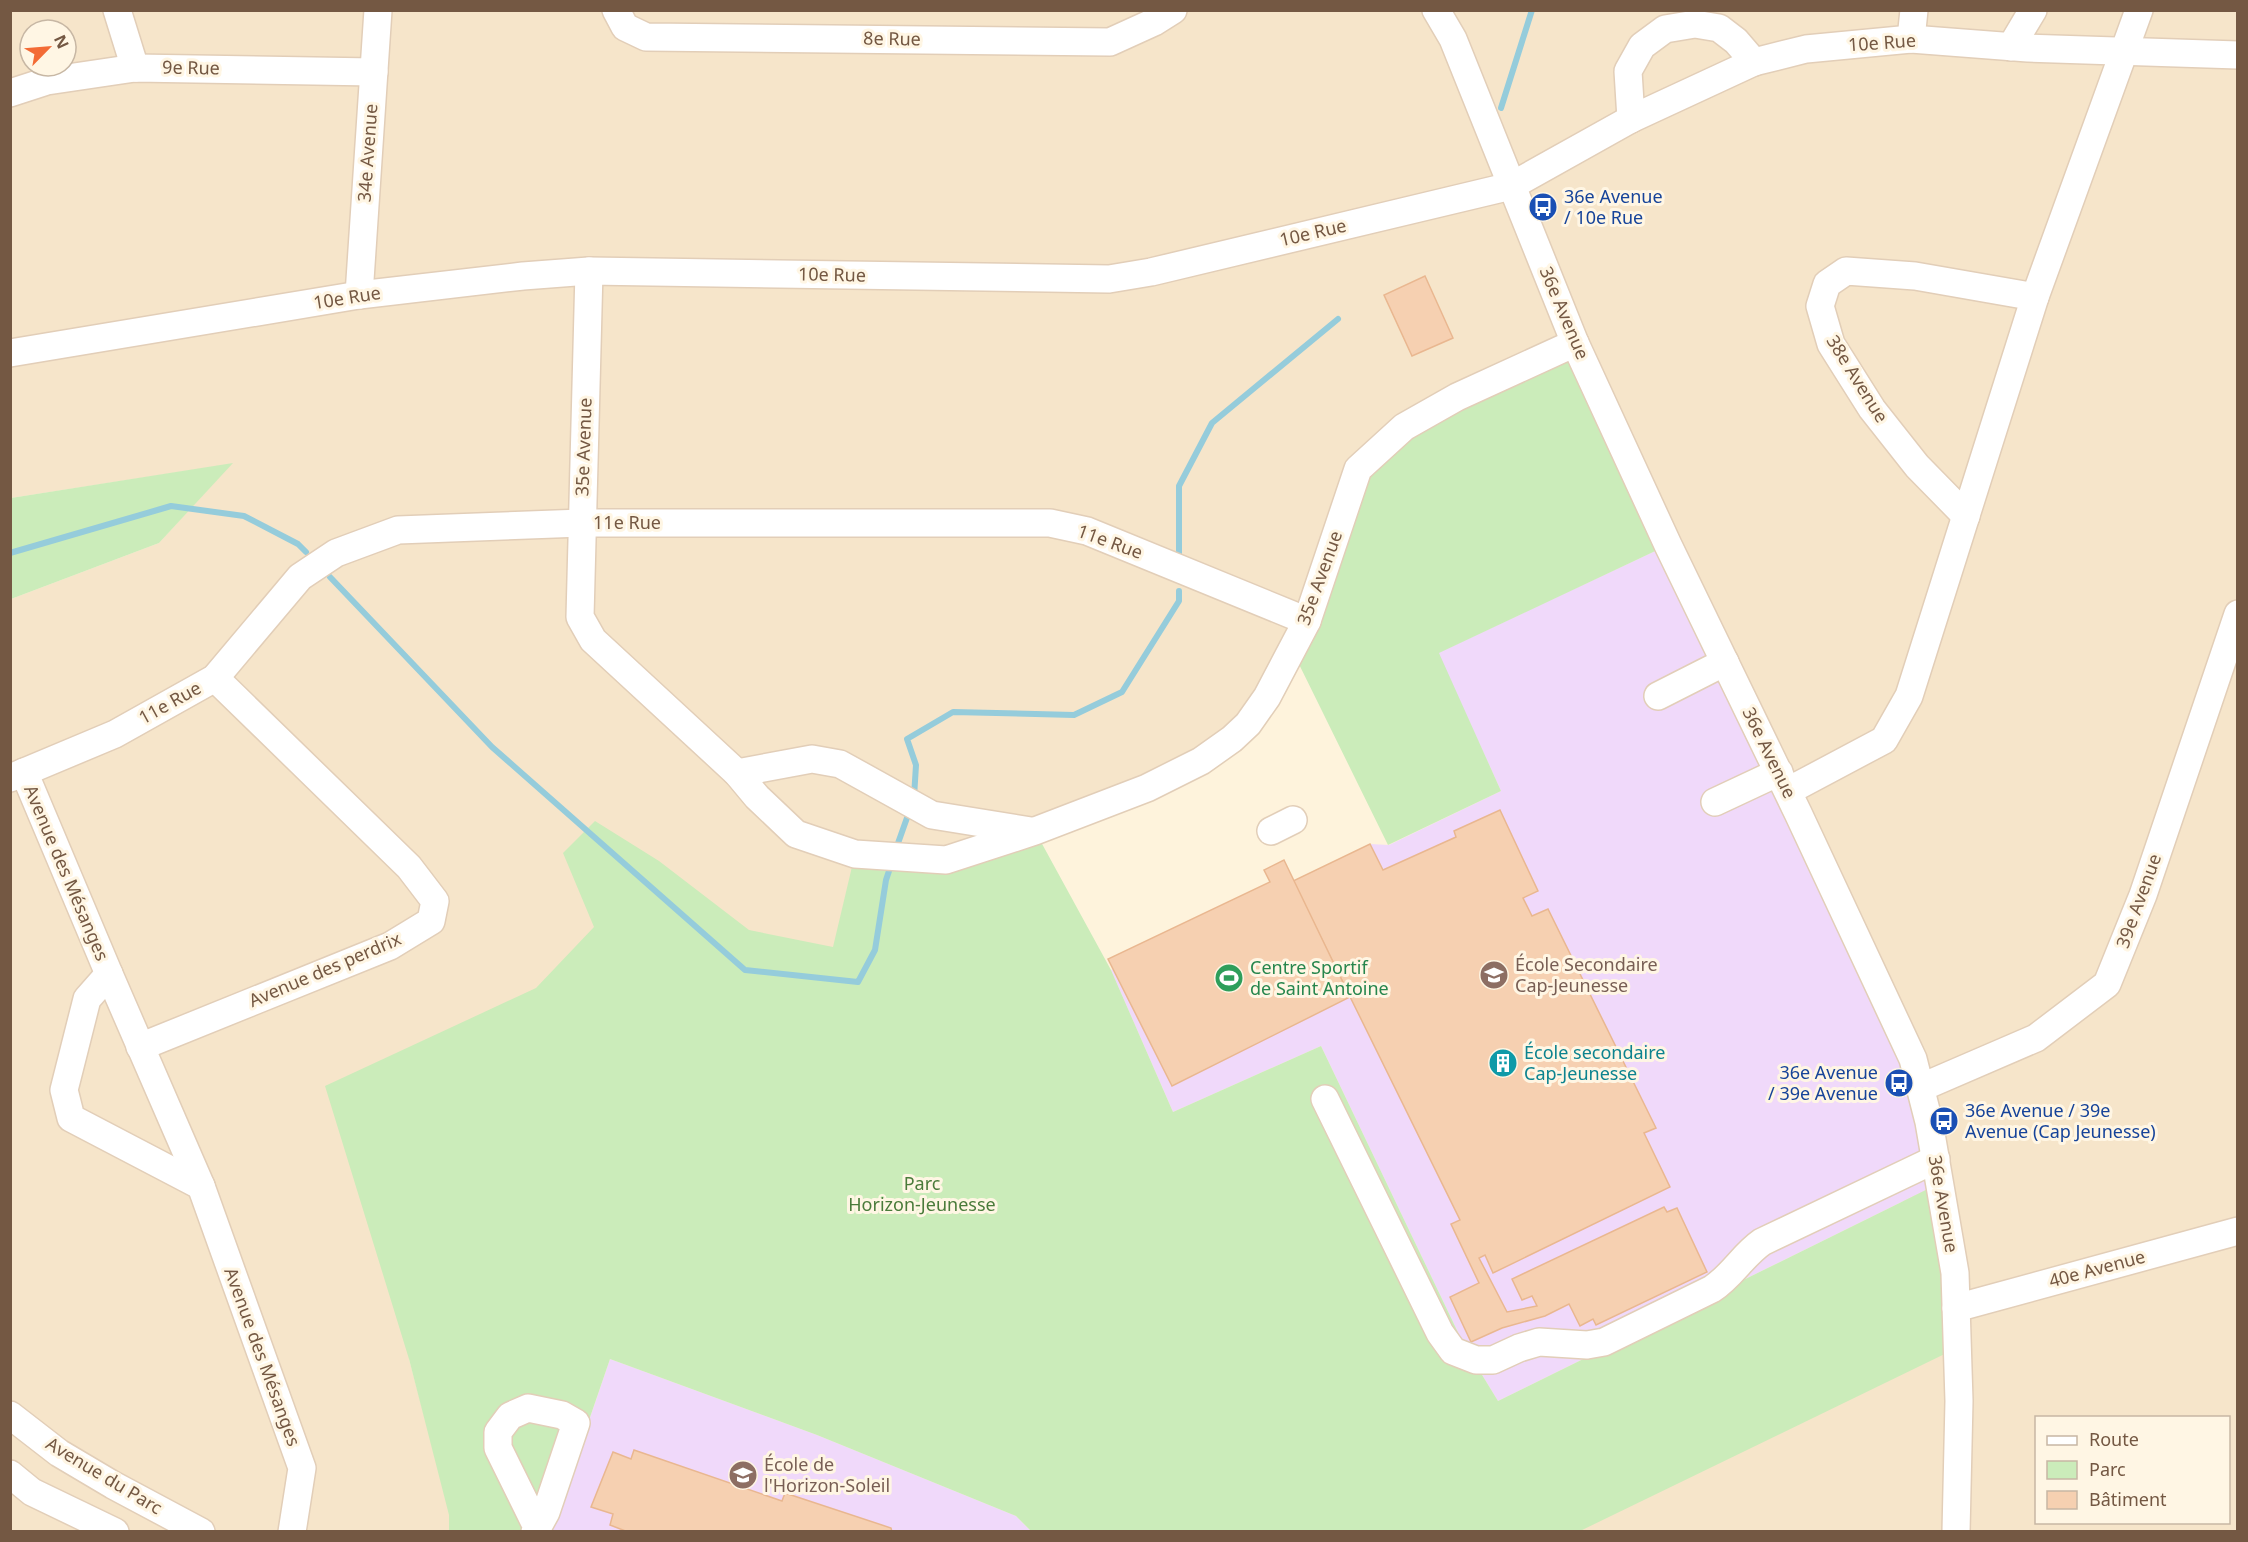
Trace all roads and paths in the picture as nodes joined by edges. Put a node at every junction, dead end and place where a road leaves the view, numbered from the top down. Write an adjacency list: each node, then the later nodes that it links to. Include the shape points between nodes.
1 (117, 10): 14 (street)
2 (378, 10): 15 (street, 34e Avenue)
3 (616, 10): 4 (street, 8e Rue, via 625,27 646,37 1110,42)
4 (1173, 10)
5 (1436, 10): 18 (street, 36e Avenue, via 1453,39)
6 (1914, 10): 9 (street)
7 (2033, 10): 10 (street)
8 (2139, 10): 11 (street)
9 (1911, 39): 10 (street, 10e Rue); 13 (street, 10e Rue, via 1806,50)
10 (2011, 47): 11 (street, 10e Rue)
11 (2125, 52): 12 (street, 10e Rue); 21 (street)
12 (2238, 55)
13 (1754, 62): 17 (street, 10e Rue); 17 (street, via 1719,28 1695,24 1665,29 1642,46 1628,71)
14 (135, 68): 15 (street, 9e Rue); 16 (street, 9e Rue, via 48,81)
15 (374, 72): 20 (street, 34e Avenue)
16 (10, 93)
17 (1631, 119): 18 (street, 10e Rue)
18 (1511, 186): 19 (street, 10e Rue, via 1109,279); 22 (street, 36e Avenue)
19 (589, 271): 20 (street, 10e Rue); 25 (street, 35e Avenue)
20 (359, 296): 23 (street, 10e Rue)
21 (2036, 297): 24 (street); 24 (street, 38e Avenue, via 1915,276 1846,271 1827,284 1820,306 1831,344 1872,409 1917,466)
22 (1575, 343): 27 (street, 35e Avenue, via 1404,426 1358,469); 28 (street, 36e Avenue)
23 (10, 353)
24 (1966, 516): 33 (street, via 1909,696 1884,740)
25 (582, 523): 27 (street, 11e Rue, via 1050,523 1087,531); 29 (street, 11e Rue, via 398,530 336,553 300,577); 31 (street, 35e Avenue, via 580,617 593,640)
26 (2238, 614): 38 (street, 39e Avenue, via 2143,895 2108,984 2036,1038)
27 (1307, 621): 35 (street, 35e Avenue, via 1267,697 1232,739 1201,761 1147,788)
28 (1725, 662): 30 (street); 33 (street, 36e Avenue)
29 (214, 678): 32 (street, 11e Rue, via 115,734); 37 (street, Avenue des perdrix, via 409,867 435,901 431,921 390,946)
30 (1658, 696)
31 (737, 773): 35 (street, 35e Avenue, via 812,759 840,764 932,815); 35 (street, 35e Avenue, via 796,834 855,854 946,860)
32 (17, 775): 36 (street, Avenue des Mésanges)
33 (1783, 782): 34 (street); 38 (street, 36e Avenue, via 1908,1049)
34 (1715, 802)
35 (1035, 831)
36 (108, 974): 37 (street, Avenue des Mésanges); 41 (street, Avenue des Mésanges, via 87,999 63,1090 71,1118)
37 (140, 1047): 41 (street, Avenue des Mésanges)
38 (1920, 1088): 40 (street, 36e Avenue)
39 (1325, 1099): 40 (street, via 1440,1333 1453,1351 1476,1360 1493,1360 1539,1342 1604,1342 1713,1289 1762,1242)
40 (1936, 1159): 43 (street, 36e Avenue, via 1955,1273)
41 (201, 1186): 48 (street, Avenue des Mésanges, via 302,1468)
42 (2238, 1231): 43 (street, 40e Avenue)
43 (1956, 1308): 49 (street, 36e Avenue)
44 (10, 1415): 47 (street, Avenue du Parc, via 59,1452)
45 (10, 1474): 46 (street, via 32,1492)
46 (115, 1532)
47 (201, 1532)
48 (292, 1532)
49 (1956, 1532)

